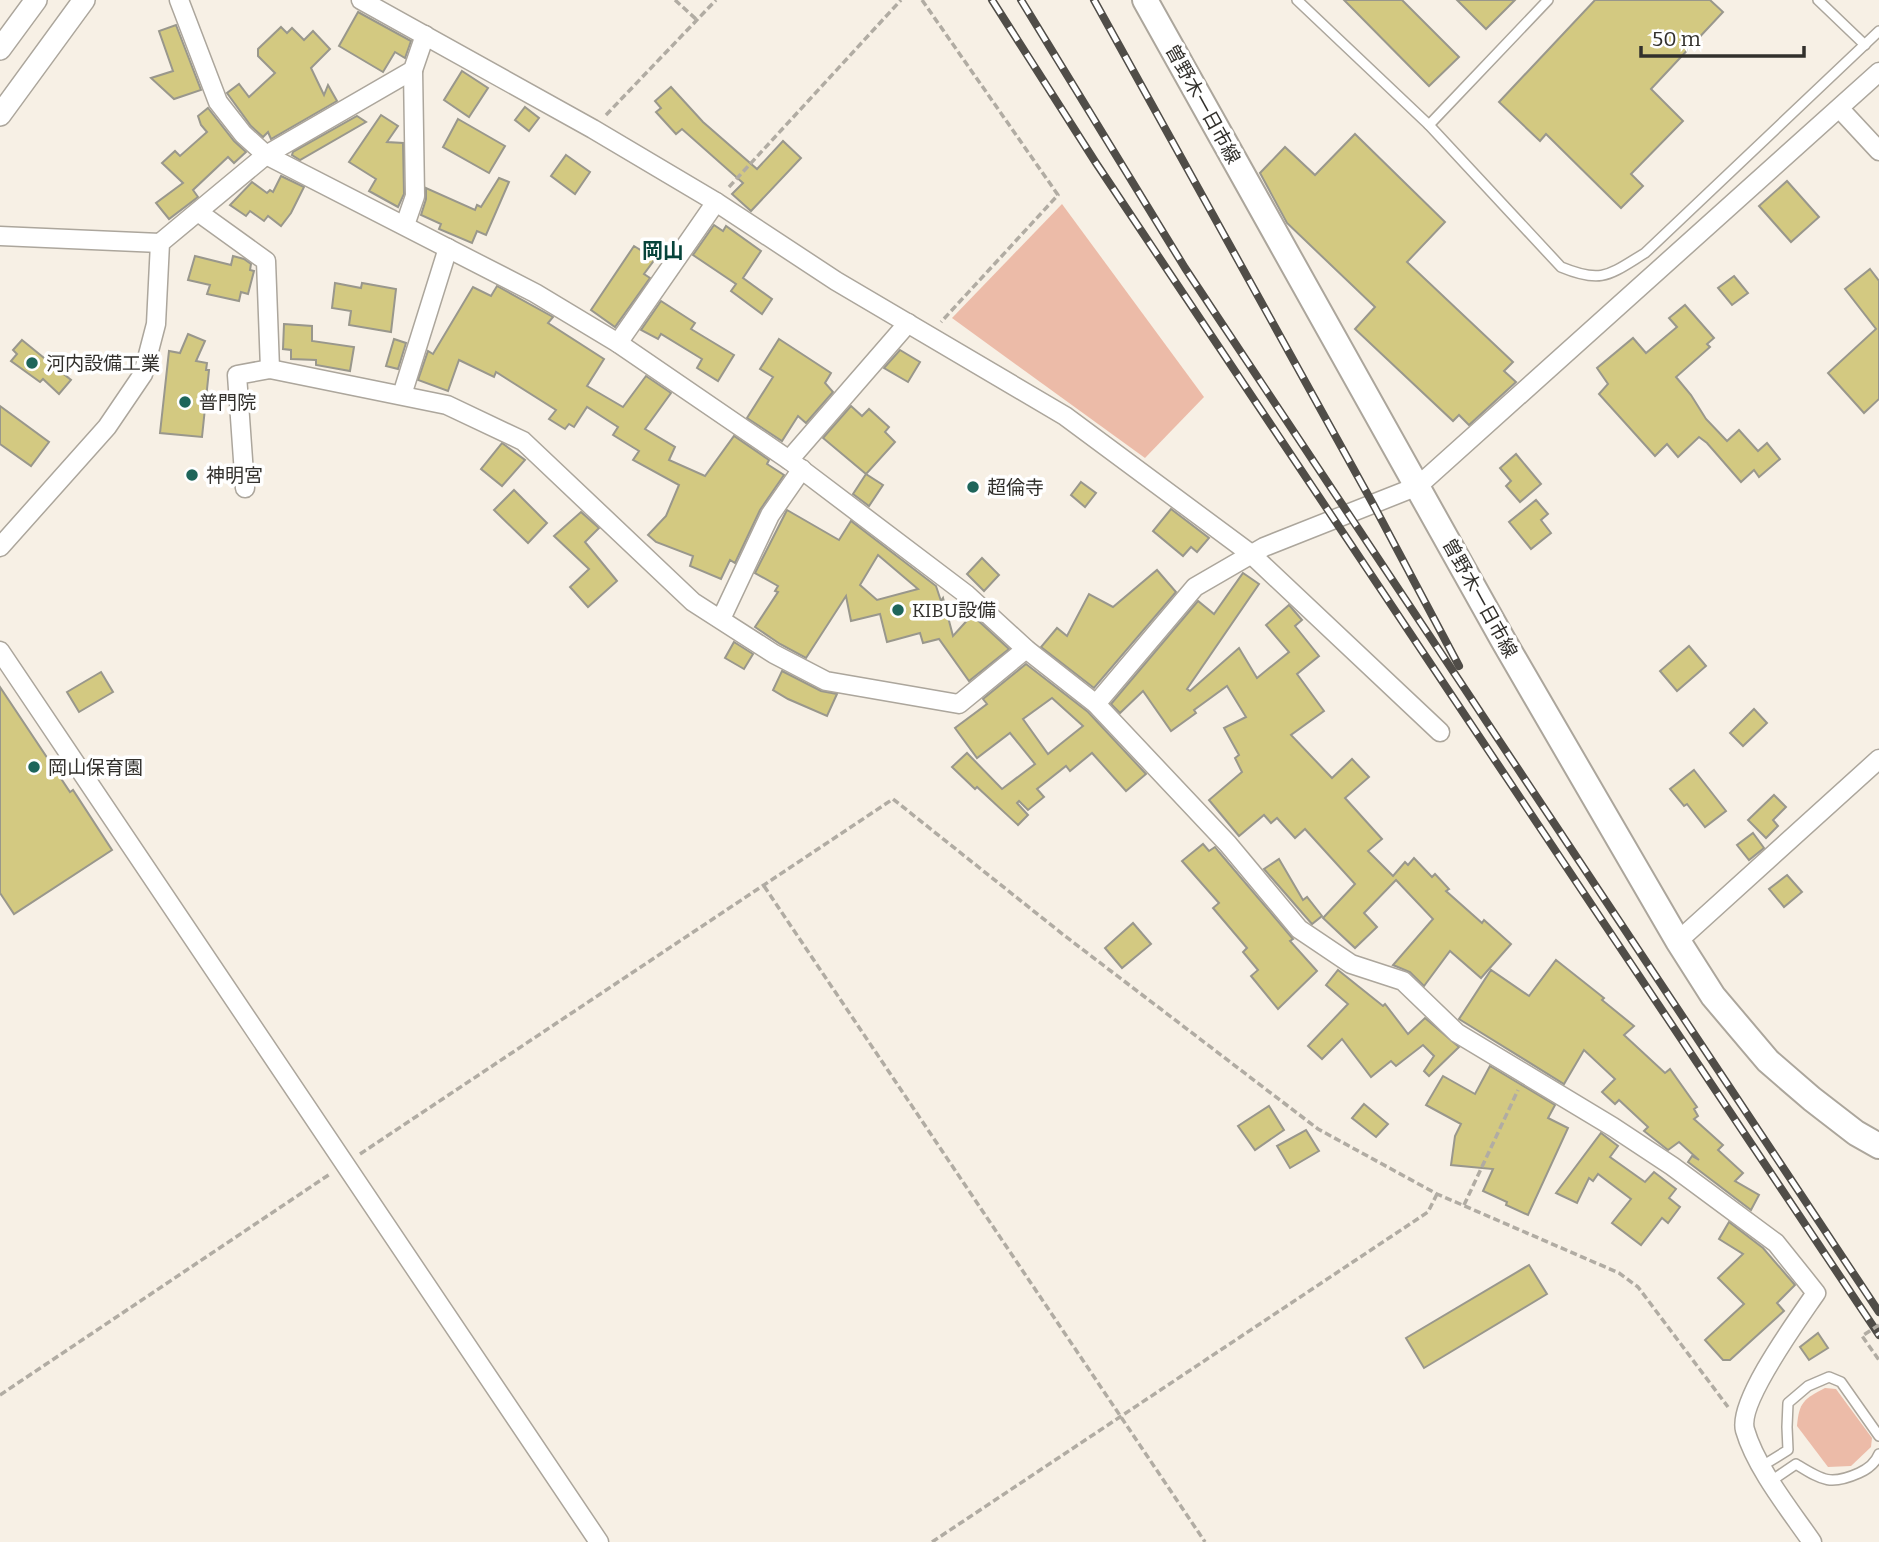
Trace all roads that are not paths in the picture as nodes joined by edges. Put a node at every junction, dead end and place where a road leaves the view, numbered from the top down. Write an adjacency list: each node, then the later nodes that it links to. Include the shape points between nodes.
1 (36, 0): 12 (street)
2 (84, 0): 16 (street)
3 (179, 0): 19 (street, via 218,102)
4 (361, 0): 10 (street)
5 (1145, 0): 31 (main road, 曽野木一日市線)
6 (1297, 0): 17 (lane)
7 (1548, 0): 17 (lane)
8 (1818, 0): 11 (lane)
9 (1879, 31): 11 (lane)
10 (425, 35): 13 (street); 20 (street)
11 (1865, 45): 17 (lane, via 1645,253 1604,277 1583,276 1561,267)
12 (0, 49)
13 (414, 70): 19 (street); 22 (street, via 415,196)
14 (1879, 72): 15 (street)
15 (1840, 109): 18 (street); 31 (street)
16 (0, 115)
17 (1429, 125)
18 (1879, 152)
19 (266, 155): 21 (street); 22 (street)
20 (716, 202): 26 (street); 27 (street)
21 (198, 212): 24 (street); 28 (street, via 266,261)
22 (405, 225): 25 (street)
23 (0, 236): 24 (street)
24 (160, 243): 33 (street, via 156,324 143,374 107,427)
25 (448, 248): 27 (street); 29 (street)
26 (908, 323): 30 (street); 34 (street, via 1065,416)
27 (618, 342): 30 (street)
28 (271, 369): 29 (street); 32 (street, via 237,375)
29 (402, 395): 35 (street, via 447,405 523,441 693,602)
30 (795, 465): 35 (street); 36 (street, via 966,594)
31 (1418, 486): 34 (street); 41 (main road, 曽野木一日市線)
32 (245, 488)
33 (0, 547)
34 (1251, 554): 38 (street, via 1195,587); 39 (street)
35 (721, 619): 36 (street, via 825,681 959,704)
36 (1026, 649): 38 (street)
37 (0, 651): 46 (street)
38 (1096, 704): 45 (street, via 1228,844 1299,929 1351,964 1403,981 1457,1033 1672,1166 1776,1243 1816,1293 1774,1355 1748,1406 1744,1428)
39 (1440, 732)
40 (1879, 759): 41 (street)
41 (1678, 941): 42 (main road, 曽野木一日市線, via 1713,996 1768,1061 1856,1133)
42 (1879, 1146)
43 (1879, 1436): 45 (lane, via 1841,1382 1829,1377 1808,1386 1788,1403 1788,1450)
44 (1879, 1454): 45 (lane, via 1864,1471 1839,1481 1819,1478 1796,1464)
45 (1767, 1474): 47 (street)
46 (599, 1542)
47 (1812, 1542)

